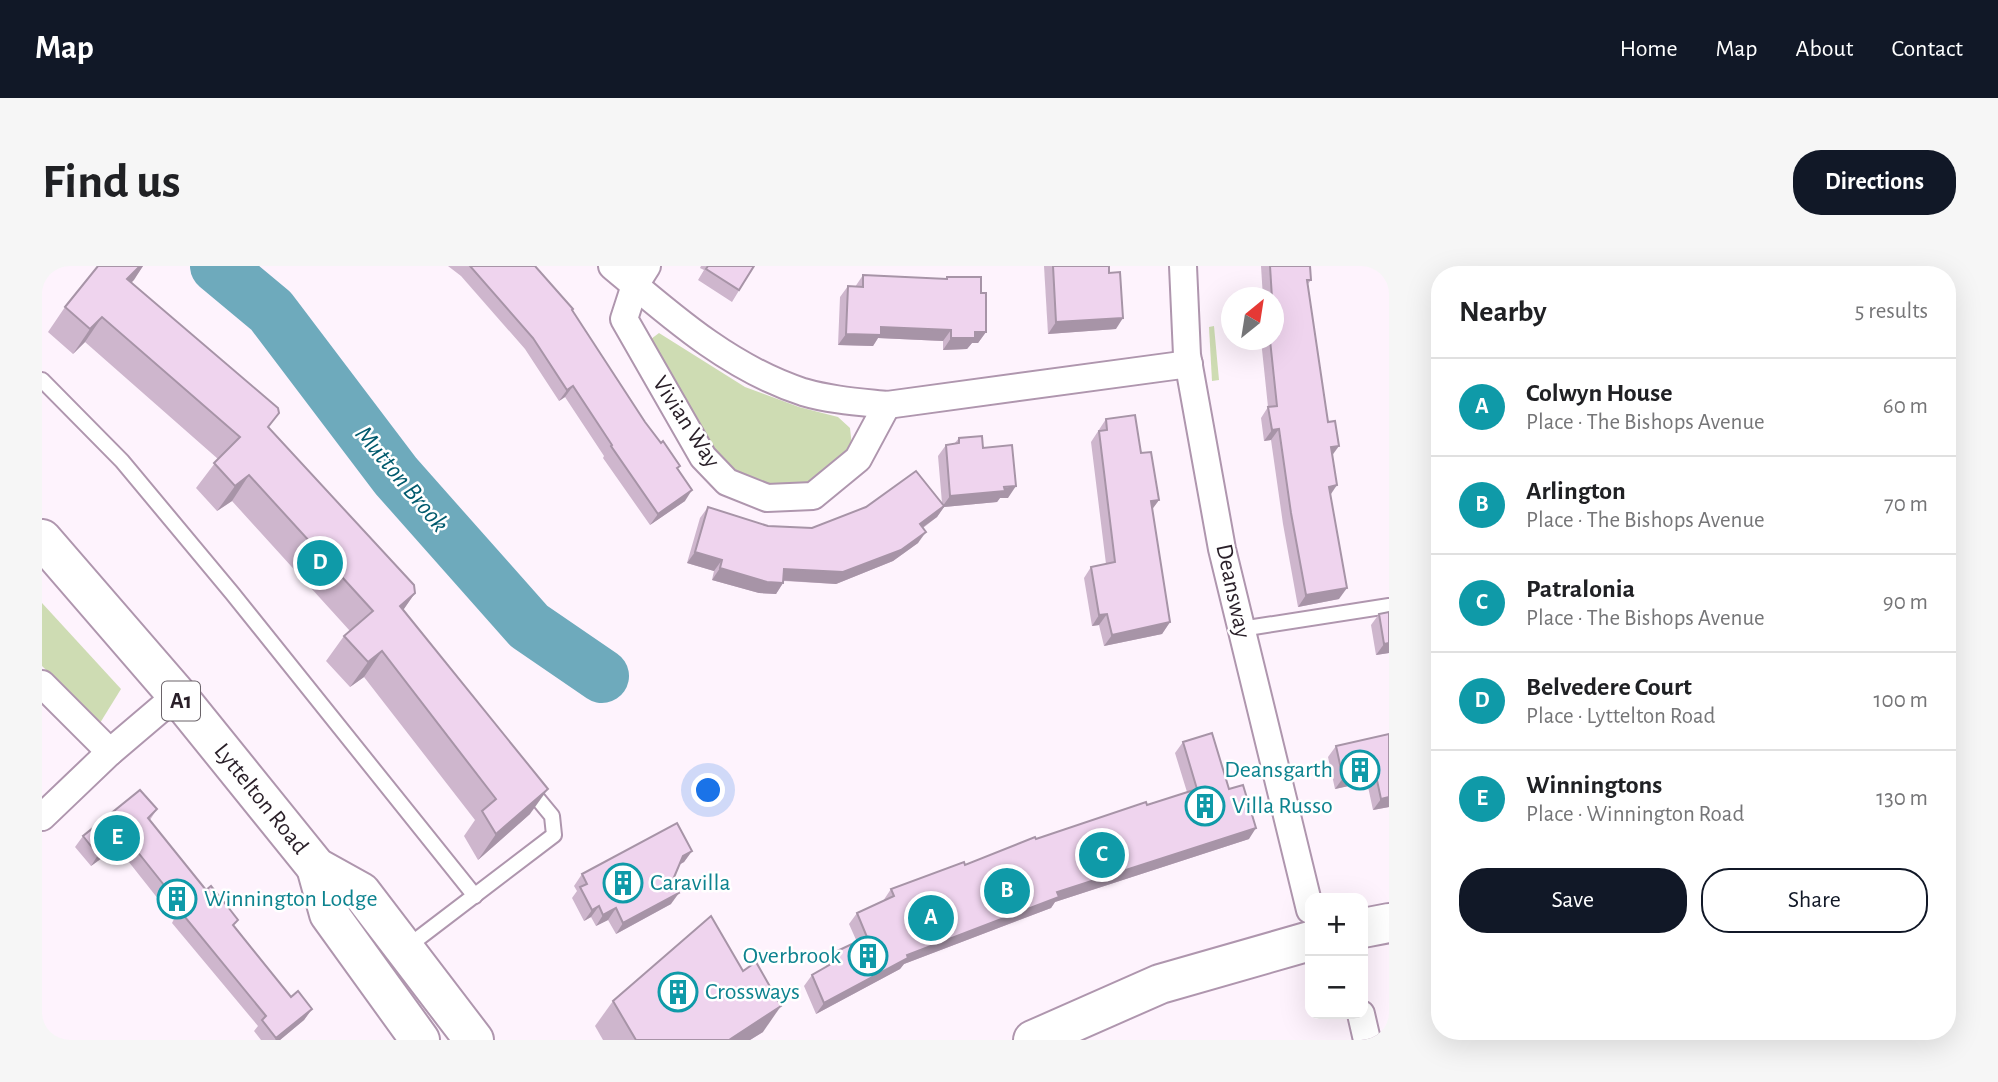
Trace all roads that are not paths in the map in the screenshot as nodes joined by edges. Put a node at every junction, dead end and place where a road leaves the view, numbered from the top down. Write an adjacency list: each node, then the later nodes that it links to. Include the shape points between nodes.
1 (612, 266): 3 (street)
2 (1184, 266): 4 (street, Deansway)
3 (641, 276): 6 (street, via 679,324 753,371 802,392); 6 (street, Vivian Way, via 624,319 704,457 727,482 767,498 814,496 858,459)
4 (1189, 364): 6 (street); 9 (street, Deansway)
5 (42, 380): 17 (lane, via 131,471)
6 (887, 405)
7 (42, 538): 11 (main road, Lyttelton Road / A1)
8 (1389, 606): 9 (lane)
9 (1241, 629): 16 (street, Deansway)
10 (42, 684): 12 (street)
11 (177, 695): 12 (street); 15 (main road, Lyttelton Road / A1)
12 (110, 752): 14 (street)
13 (518, 775): 17 (lane, via 552,816 554,835)
14 (42, 817)
15 (316, 867): 21 (main road, Lyttelton Road / A1, via 361,892); 23 (main road, Lyttelton Road / A1, via 330,914)
16 (1306, 893)
17 (475, 896): 21 (lane)
18 (1389, 923): 19 (main road)
19 (1368, 927)
20 (1305, 942): 25 (main road, via 1160,984)
21 (405, 948): 24 (main road, Lyttelton Road / A1)
22 (1362, 1019): 26 (street)
23 (420, 1040)
24 (474, 1040)
25 (1033, 1040)
26 (1367, 1040)

